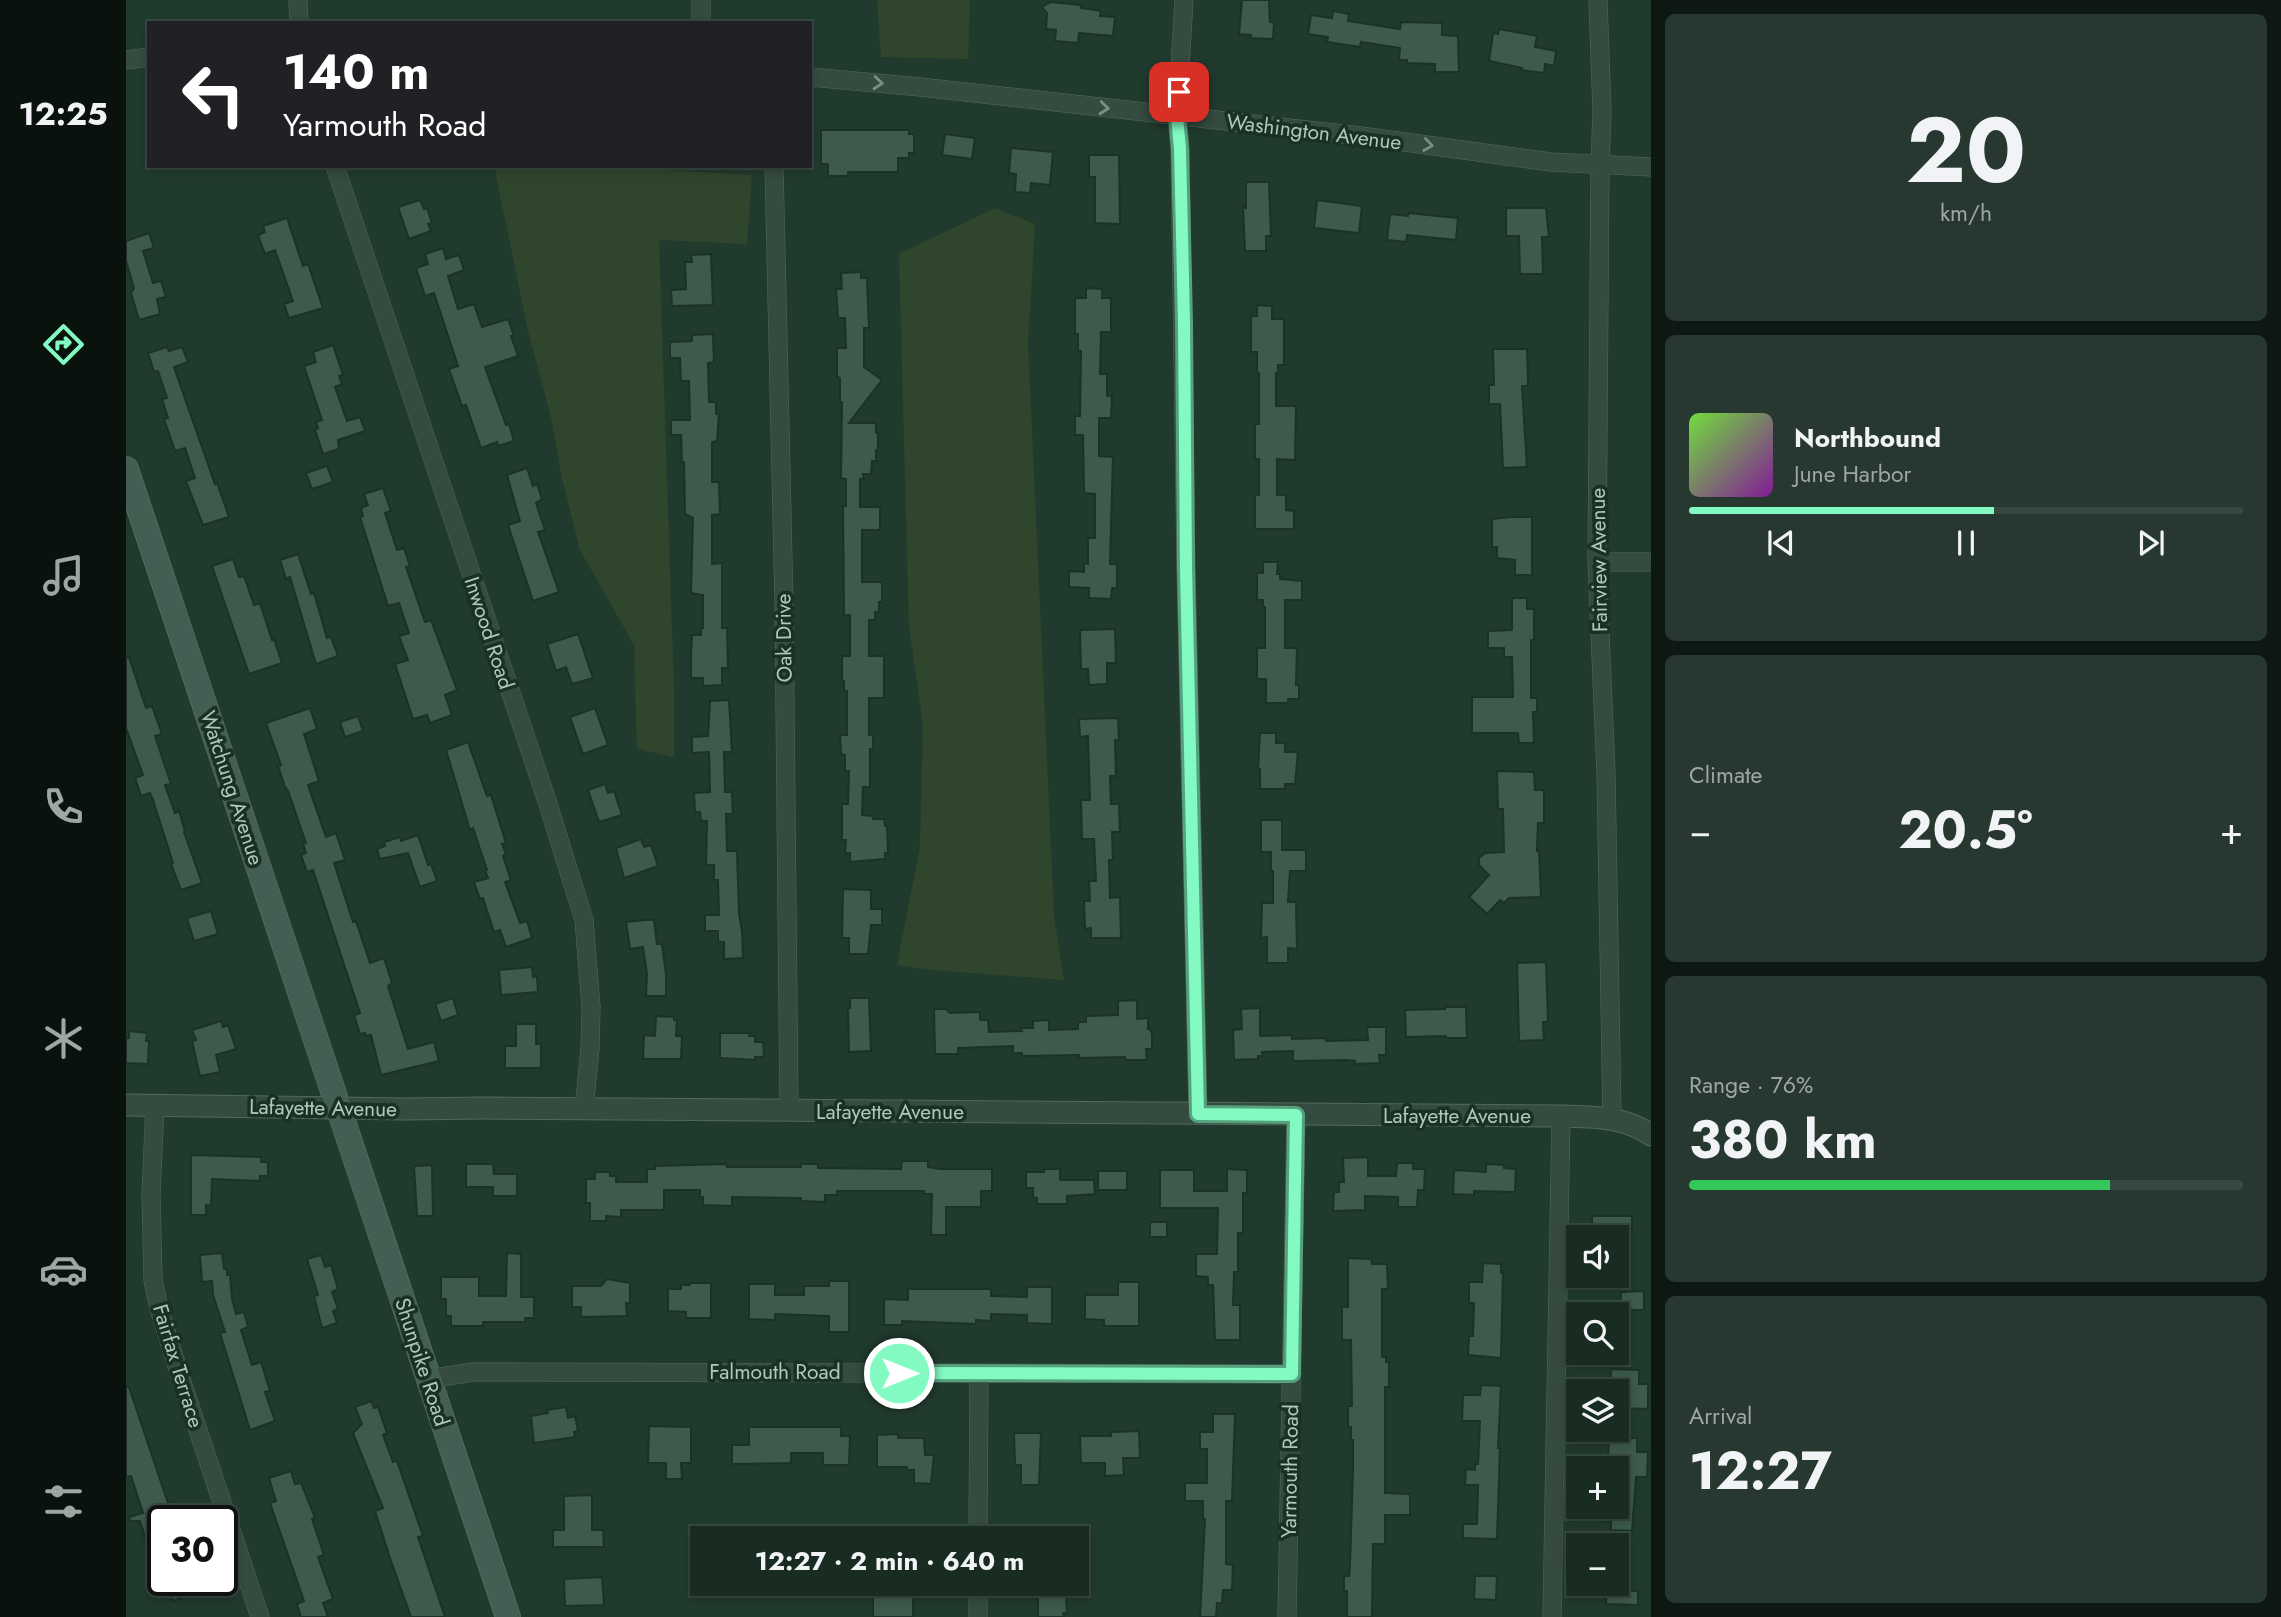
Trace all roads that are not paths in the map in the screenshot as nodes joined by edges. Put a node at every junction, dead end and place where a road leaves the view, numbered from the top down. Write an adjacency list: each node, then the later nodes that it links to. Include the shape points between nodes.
1 (298, 0): 5 (street)
2 (701, 0): 6 (street)
3 (1184, 0): 10 (street)
4 (1598, 0): 11 (street, Fairview Avenue)
5 (299, 21)
6 (701, 21)
7 (147, 57): 8 (street)
8 (126, 60)
9 (812, 77): 10 (street, Washington Avenue, one-way to 10)
10 (1177, 116): 11 (street, Washington Avenue, one-way to 11, via 1550,162); 23 (street)
11 (1600, 163): 12 (street, Washington Avenue); 16 (street, Fairview Avenue)
12 (1651, 167)
13 (336, 168): 21 (street, Inwood Road, via 584,920 591,1007)
14 (774, 168): 22 (street, Oak Drive)
15 (126, 469): 20 (main road, Watchung Avenue)
16 (1597, 562): 17 (street); 26 (street, Fairview Avenue)
17 (1651, 562)
18 (126, 1105): 19 (street, Lafayette Avenue)
19 (155, 1105): 20 (street, Lafayette Avenue); 33 (street, Fairfax Terrace, via 153,1280)
20 (337, 1108): 21 (street, Lafayette Avenue); 30 (main road, Shunpike Road)
21 (584, 1109): 22 (street, Lafayette Avenue)
22 (789, 1111): 23 (street, Lafayette Avenue)
23 (1198, 1114): 24 (street, Lafayette Avenue)
24 (1296, 1115): 25 (street, Lafayette Avenue); 29 (street, Yarmouth Road)
25 (1561, 1116): 26 (street, Lafayette Avenue); 37 (street)
26 (1612, 1119): 27 (street, Lafayette Avenue)
27 (1651, 1135)
28 (979, 1373): 29 (street, Falmouth Road); 30 (street, Falmouth Road, via 473,1372); 31 (street)
29 (1292, 1374): 36 (street, Yarmouth Road)
30 (428, 1379): 34 (main road, Shunpike Road)
31 (978, 1526)
32 (978, 1596): 35 (street)
33 (260, 1617)
34 (508, 1617)
35 (978, 1617)
36 (1287, 1617)
37 (1552, 1617)

